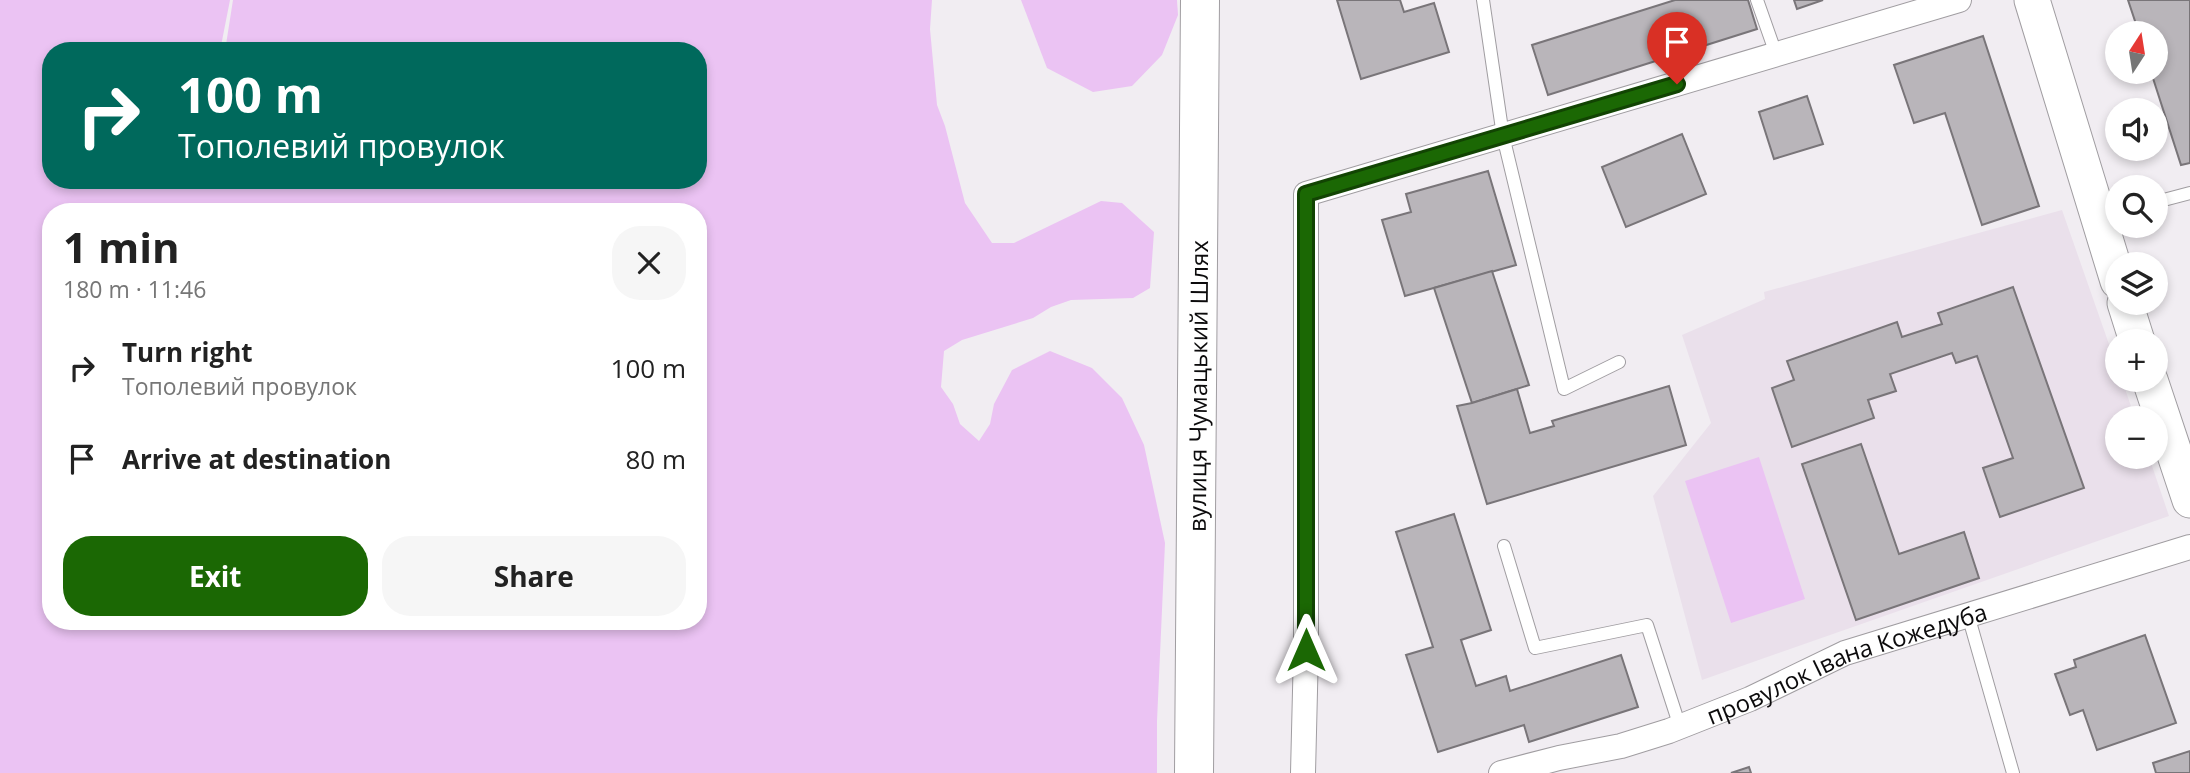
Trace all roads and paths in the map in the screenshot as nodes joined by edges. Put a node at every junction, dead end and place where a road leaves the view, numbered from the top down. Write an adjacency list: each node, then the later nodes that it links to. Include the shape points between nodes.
1 (1200, 0): 18 (highway, вулиця Чумацький Шлях)
2 (1483, 0): 7 (lane)
3 (1757, 0): 6 (lane)
4 (1959, 0): 6 (street)
5 (2032, 0): 10 (main road)
6 (1776, 54): 7 (street)
7 (1503, 136): 11 (lane, via 1564,389); 19 (street, via 1306,194)
8 (2190, 193): 9 (lane)
9 (2168, 199)
10 (2111, 252)
11 (1619, 362)
12 (2154, 392): 13 (main road)
13 (2190, 500)
14 (1504, 546): 17 (lane, via 1535,648 1647,625)
15 (2190, 547): 16 (street, провулок Івана Кожедуба)
16 (1968, 615): 17 (street, провулок Івана Кожедуба, via 1845,653); 21 (lane)
17 (1680, 727): 20 (street, провулок Івана Кожедуба, via 1621,746)
18 (1194, 773)
19 (1303, 773)
20 (1501, 773)
21 (2013, 773)

